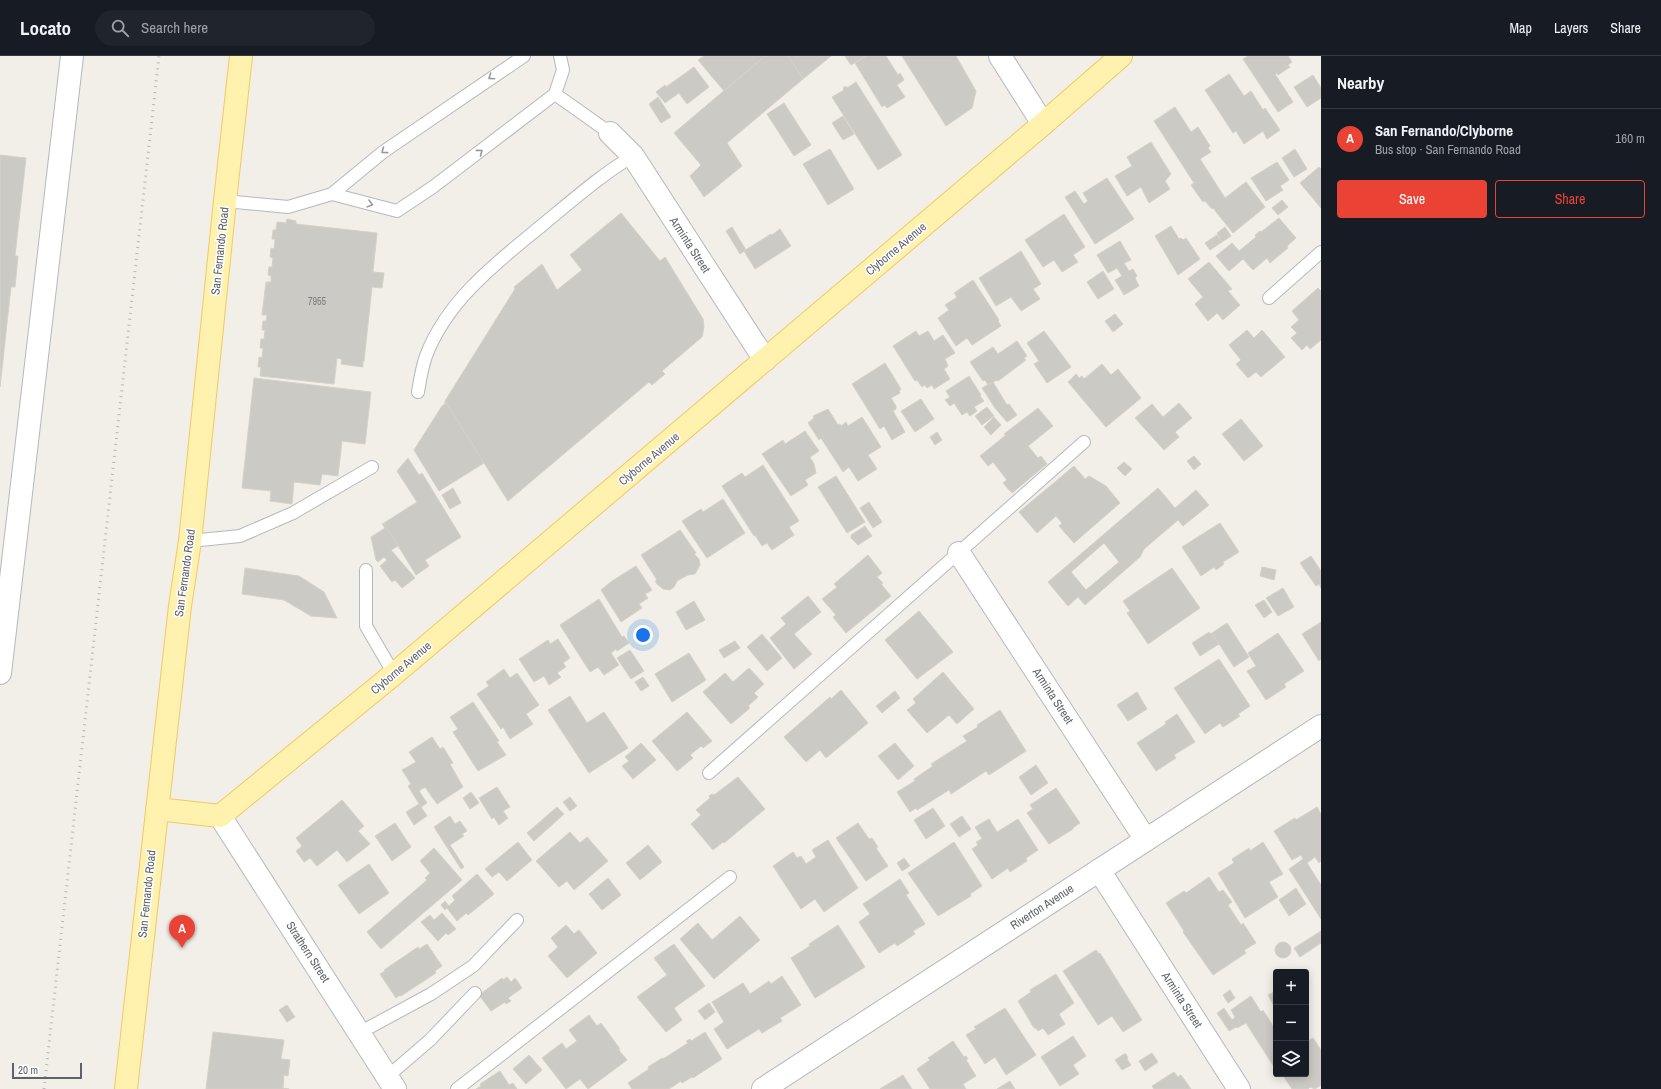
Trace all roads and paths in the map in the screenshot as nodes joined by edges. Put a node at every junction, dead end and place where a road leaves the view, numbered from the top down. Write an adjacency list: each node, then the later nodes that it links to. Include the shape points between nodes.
1 (72, 56): 22 (street)
2 (241, 56): 12 (main road, San Fernando Road)
3 (524, 56): 11 (lane, one-way to 11, via 383,152)
4 (560, 56): 7 (lane, via 563,70)
5 (1000, 56): 8 (street)
6 (1121, 56): 8 (main road, Clyborne Avenue)
7 (555, 94): 9 (lane); 11 (lane, one-way to 7, via 397,211 433,187)
8 (1043, 124): 15 (main road, Clyborne Avenue)
9 (610, 133): 10 (street, Arminta Street)
10 (633, 156): 15 (street, Arminta Street); 16 (lane, via 608,171 500,260 462,298 443,324 426,357)
11 (332, 194): 12 (lane, via 288,207)
12 (225, 201): 19 (main road, San Fernando Road)
13 (1321, 252): 14 (lane)
14 (1269, 298)
15 (765, 360): 23 (main road, Clyborne Avenue)
16 (418, 392)
17 (1084, 442): 20 (lane)
18 (372, 466): 19 (lane, via 293,513 240,536)
19 (190, 541): 26 (main road, San Fernando Road)
20 (960, 553): 25 (lane); 28 (street, Arminta Street)
21 (366, 570): 23 (lane, via 366,626)
22 (0, 673)
23 (394, 674): 27 (main road, Clyborne Avenue)
24 (1321, 726): 28 (street, Riverton Avenue)
25 (709, 773)
26 (157, 809): 27 (main road); 35 (main road, San Fernando Road)
27 (220, 816): 33 (street, Strathern Street)
28 (1146, 840): 29 (street, Riverton Avenue)
29 (1099, 870): 37 (street, Riverton Avenue); 38 (street, Arminta Street)
30 (730, 877): 36 (lane)
31 (518, 920): 33 (lane, via 473,966 432,994)
32 (475, 993): 34 (lane)
33 (359, 1033): 34 (street, Strathern Street)
34 (391, 1083)
35 (126, 1089)
36 (457, 1089)
37 (763, 1089)
38 (1239, 1089)

